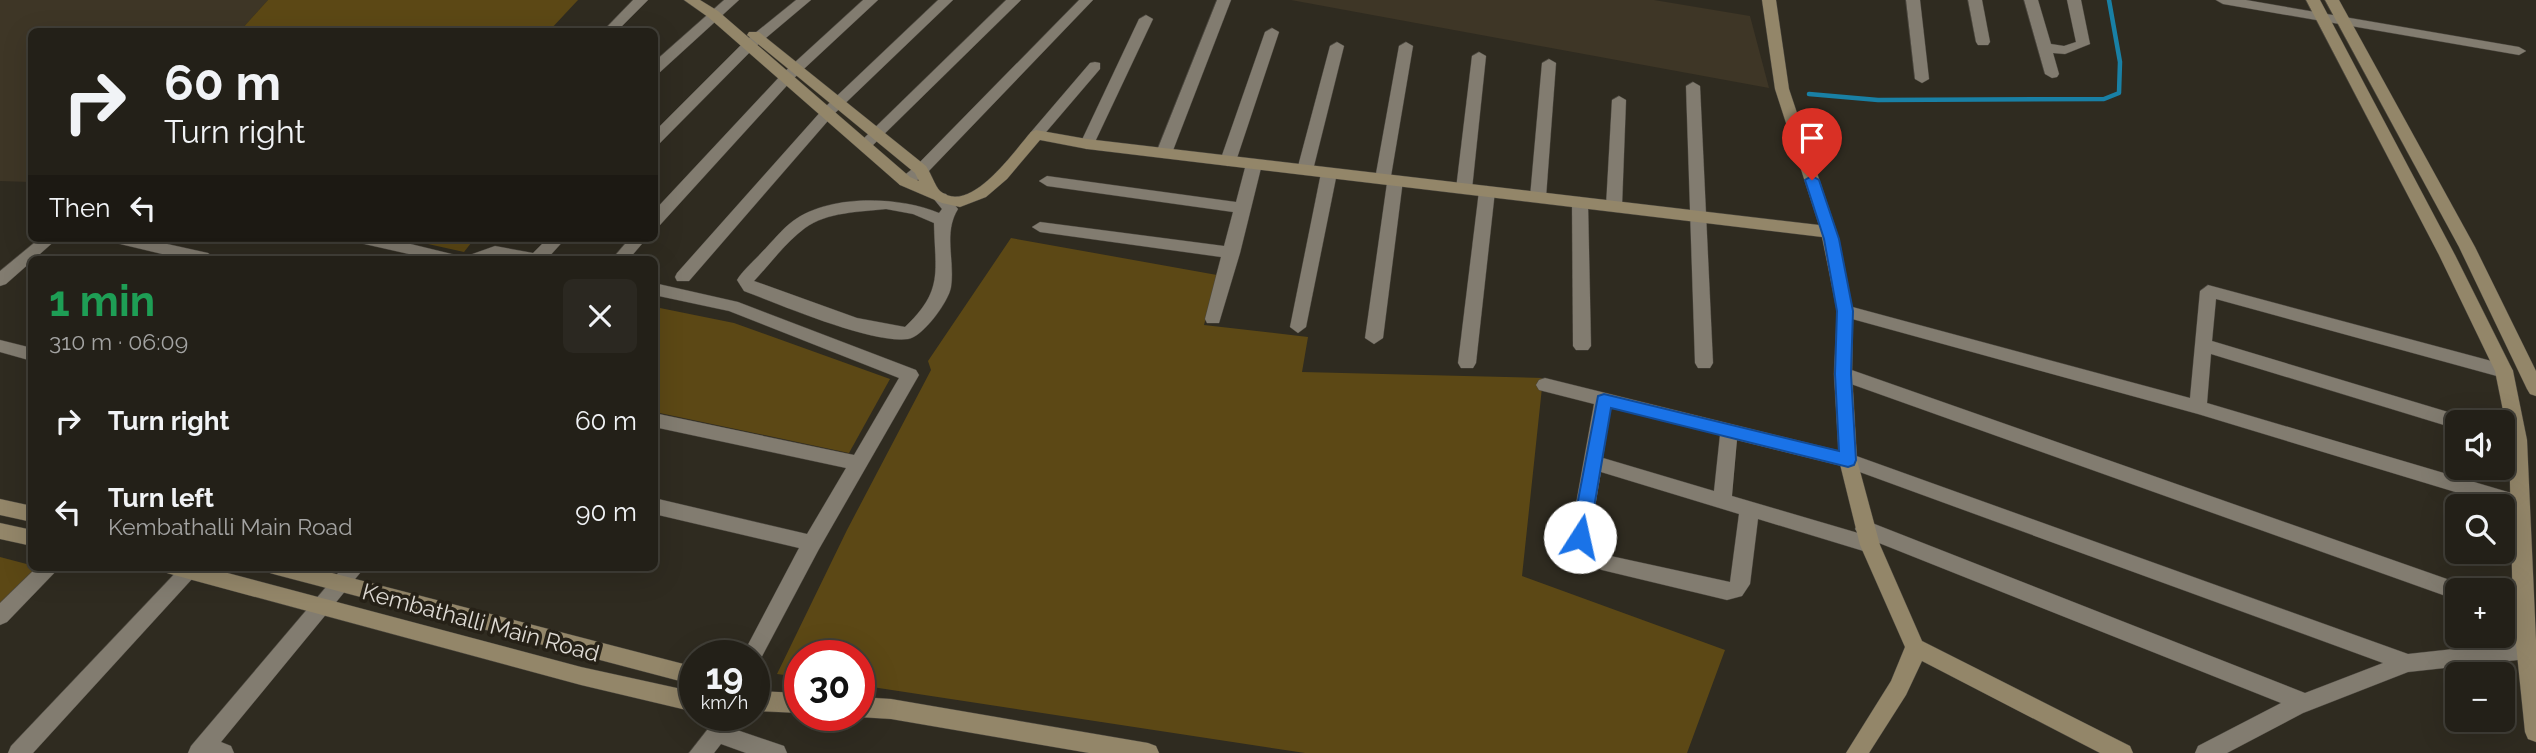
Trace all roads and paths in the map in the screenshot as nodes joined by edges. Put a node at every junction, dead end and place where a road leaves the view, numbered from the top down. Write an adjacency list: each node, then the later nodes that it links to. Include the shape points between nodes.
1 (641, 0): 21 (street)
2 (691, 0): 17 (street)
3 (804, 0): 24 (street)
4 (871, 0): 33 (street)
5 (946, 0): 38 (street)
6 (1014, 0): 39 (street)
7 (1086, 0): 47 (street)
8 (1224, 0): 44 (street)
9 (1769, 0): 64 (street, via 1782,89)
10 (1913, 0): 35 (street)
11 (1975, 0): 23 (street)
12 (2031, 0): 27 (street)
13 (2074, 0): 27 (street, via 2083,44 2065,50)
14 (2223, 0): 19 (street)
15 (2313, 0): 19 (street)
16 (2332, 0): 20 (street)
17 (719, 6): 24 (street); 32 (street)
18 (1146, 19): 42 (street)
19 (2320, 19): 20 (street); 93 (street, via 2447,254)
20 (2342, 22): 28 (street); 96 (street, via 2467,247)
21 (612, 28)
22 (1272, 32): 45 (street)
23 (1983, 41)
24 (754, 42): 33 (street); 41 (street)
25 (1337, 46): 48 (street)
26 (1406, 46): 50 (street)
27 (2045, 48): 34 (street)
28 (2519, 51)
29 (1479, 56): 53 (street)
30 (1549, 63): 56 (street)
31 (1095, 65): 40 (street)
32 (658, 66)
33 (792, 72): 38 (street); 61 (street)
34 (2052, 74)
35 (1922, 79)
36 (1693, 86): 60 (street)
37 (1619, 100): 58 (street)
38 (834, 107): 39 (street); 43 (street); 79 (street)
39 (877, 133): 43 (street); 47 (street)
40 (1036, 135): 42 (street); 55 (street, via 983,194 959,202)
41 (658, 137)
42 (1087, 144): 44 (street)
43 (865, 145): 51 (street)
44 (1164, 153): 45 (street)
45 (1228, 161): 46 (street)
46 (1254, 164): 48 (street); 59 (street)
47 (921, 170): 51 (street); 55 (street)
48 (1305, 170): 49 (street)
49 (1329, 173): 50 (street); 85 (street)
50 (1389, 180): 53 (street); 86 (street)
51 (905, 181): 55 (street)
52 (1047, 181): 59 (street)
53 (1464, 189): 54 (street)
54 (1487, 191): 56 (street); 91 (street)
55 (937, 194): 62 (street, via 950,209)
56 (1538, 197): 57 (street)
57 (1580, 202): 58 (street); 89 (street)
58 (1614, 206): 60 (street)
59 (1243, 208): 70 (street)
60 (1697, 216): 64 (street); 92 (street)
61 (658, 217)
62 (942, 220): 80 (street, via 916,209 879,204 814,216 748,274 745,280); 80 (street, via 943,289 927,316 909,333 850,320)
63 (1040, 227): 70 (street)
64 (1829, 232): 83 (street)
65 (45, 242): 77 (street)
66 (134, 242): 71 (street)
67 (378, 242): 72 (street)
68 (554, 242): 75 (street)
69 (635, 242): 76 (street)
70 (1232, 253): 84 (street)
71 (195, 256)
72 (443, 256)
73 (480, 256): 74 (street, via 495,252)
74 (518, 256)
75 (539, 256)
76 (623, 256)
77 (4, 273): 78 (street)
78 (28, 274)
79 (683, 277)
80 (750, 287): 82 (street)
81 (658, 290): 82 (street)
82 (732, 306): 104 (street, via 910,375)
83 (1845, 311): 94 (street); 98 (street)
84 (1213, 319)
85 (1298, 327)
86 (1374, 338)
87 (2203, 345): 93 (street, via 2208,291); 98 (street); 100 (street)
88 (0, 346): 90 (street)
89 (1582, 346)
90 (28, 354)
91 (1467, 363)
92 (1704, 363)
93 (2504, 371): 99 (street)
94 (1843, 374): 103 (street); 123 (street)
95 (1545, 386): 97 (street)
96 (2536, 389)
97 (1604, 400): 102 (street); 105 (street)
98 (2198, 407): 108 (street)
99 (2513, 410)
100 (2445, 418)
101 (658, 421): 104 (street)
102 (1729, 432): 103 (street); 107 (street)
103 (1848, 460): 115 (street); 131 (street)
104 (859, 463): 116 (street)
105 (1594, 463): 107 (street); 111 (street, via 1580,537 1587,554 1602,562 1735,590 1740,584)
106 (2515, 478): 108 (street)
107 (1722, 502): 111 (street)
108 (2518, 503): 117 (street)
109 (0, 507): 112 (street)
110 (658, 507): 116 (street)
111 (1749, 511): 115 (street)
112 (28, 513)
113 (0, 531): 114 (street)
114 (28, 537)
115 (1868, 537): 129 (street); 134 (street)
116 (812, 542): 128 (street)
117 (2528, 569): 126 (street)
118 (46, 571): 127 (street)
119 (183, 571): 139 (street)
120 (196, 571): 124 (street, Kembathalli Main Road)
121 (312, 571): 122 (street, Kembathalli Main Road)
122 (348, 575): 124 (street); 132 (street, Kembathalli Main Road)
123 (2445, 587)
124 (321, 608): 133 (street, Kembathalli Main Road); 138 (street)
125 (2515, 612): 126 (street)
126 (2523, 615): 130 (street)
127 (0, 616)
128 (760, 640)
129 (1914, 648): 143 (street, via 1905,677); 144 (street)
130 (2527, 650): 131 (street); 136 (street)
131 (2408, 663): 134 (street)
132 (679, 671)
133 (679, 698)
134 (2306, 703): 145 (street)
135 (875, 708): 142 (street)
136 (2536, 732)
137 (717, 733): 140 (street); 141 (street)
138 (208, 751)
139 (19, 753)
140 (700, 753)
141 (776, 753)
142 (1148, 753)
143 (1857, 753)
144 (2122, 753)
145 (2206, 753)

